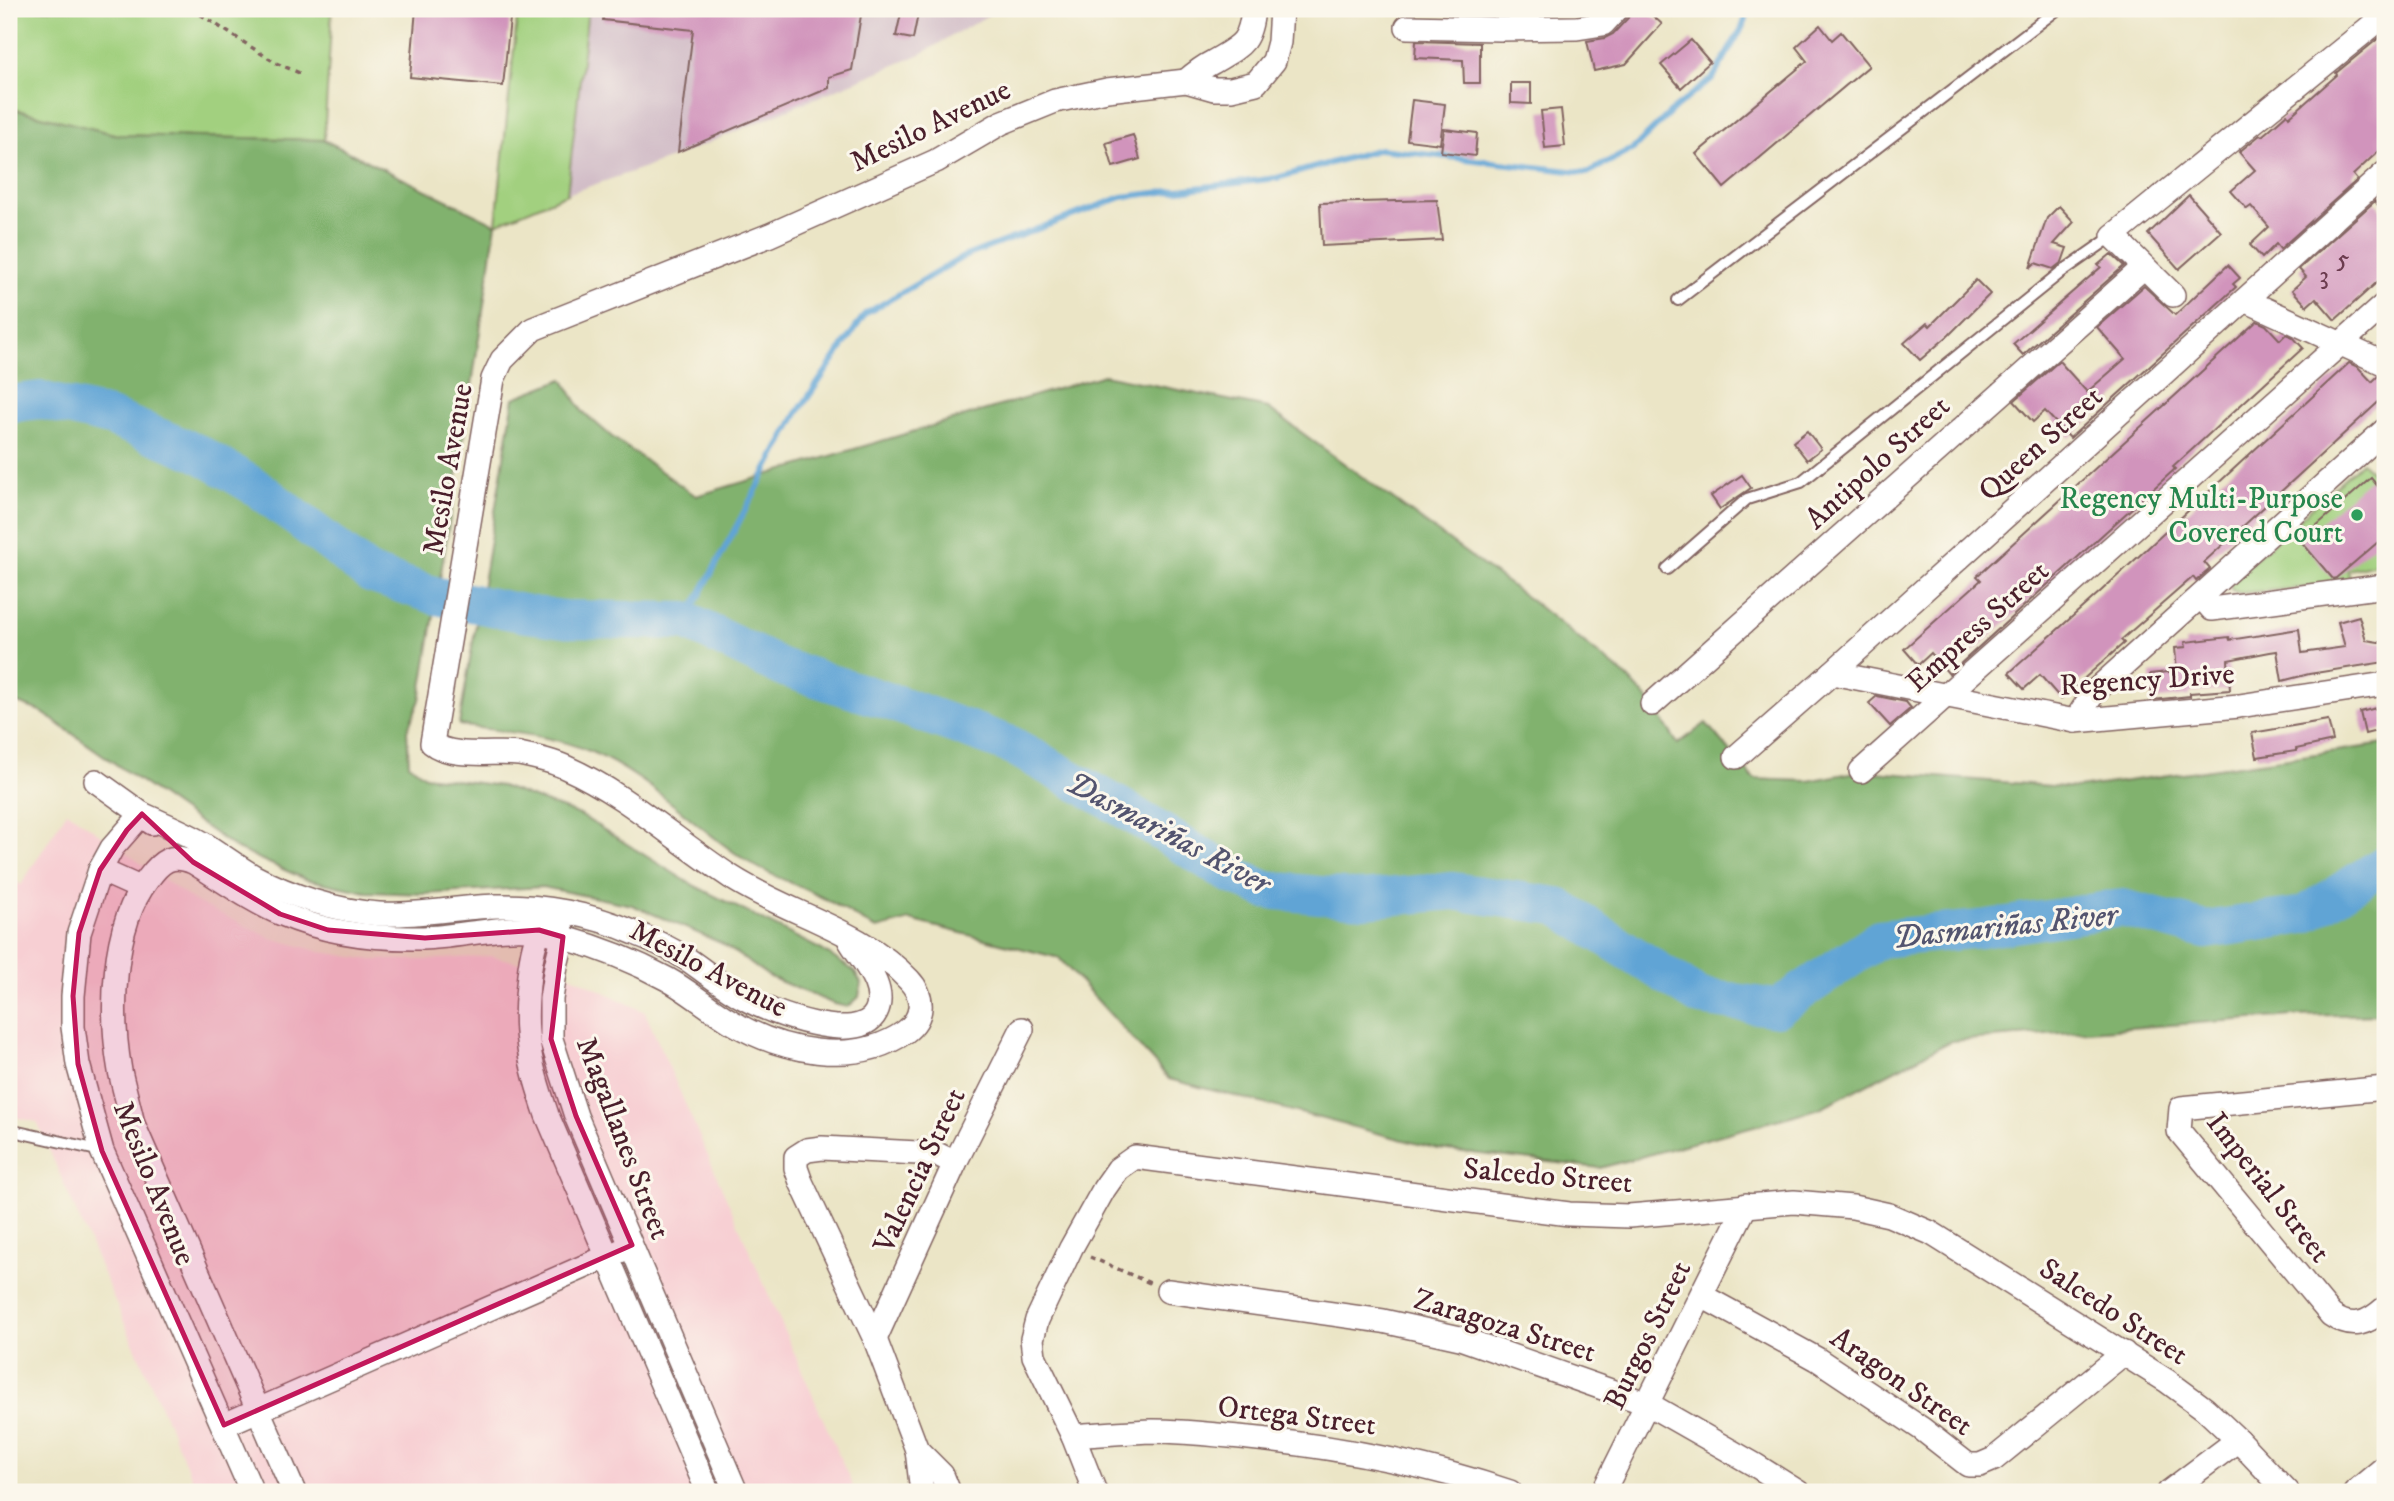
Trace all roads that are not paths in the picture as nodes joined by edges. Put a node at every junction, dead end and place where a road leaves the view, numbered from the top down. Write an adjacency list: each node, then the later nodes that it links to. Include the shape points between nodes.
1 (1253, 9): 7 (street, Mesilo Avenue, via 1236,51)
2 (1281, 9): 7 (street, Mesilo Avenue, via 1274,61 1256,83 1214,89)
3 (1617, 9): 6 (street, via 1603,24 1577,27)
4 (2058, 9): 12 (lane)
5 (2385, 15): 9 (street)
6 (1407, 27)
7 (1186, 81): 35 (street, Mesilo Avenue, via 1055,101 1002,122 936,161 770,235 533,328 502,359 493,379 432,743 447,751 520,754 563,766 603,787 734,879)
8 (2385, 173): 13 (street, Queen Street)
9 (2113, 236): 10 (street); 18 (lane, via 1801,482 1747,499)
10 (2144, 267): 11 (street); 24 (street, Antipolo Street)
11 (2173, 295)
12 (1678, 300)
13 (2245, 300): 15 (street); 21 (street, Queen Street)
14 (2385, 304): 15 (street, Empress Street)
15 (2342, 344): 16 (street); 23 (street, Empress Street)
16 (2385, 364)
17 (2385, 430): 20 (street)
18 (1667, 569)
19 (2385, 586): 20 (street, via 2212,609)
20 (2201, 596): 25 (street, via 2094,692)
21 (1832, 673): 23 (street, Regency Drive); 26 (street, Queen Street)
22 (2385, 684): 25 (street, Regency Drive, via 2239,706)
23 (1947, 696): 25 (street, Regency Drive); 27 (street, Empress Street)
24 (1652, 704)
25 (2075, 721)
26 (1736, 757)
27 (1861, 771)
28 (96, 781): 29 (street, Mesilo Avenue)
29 (142, 814): 30 (street, Mesilo Avenue); 31 (street, Mesilo Avenue, via 112,848); 33 (street, Mesilo Avenue, via 202,843 263,881 334,906 378,914 494,906)
30 (192, 862): 32 (street, Mesilo Avenue, via 169,859); 34 (street, Mesilo Avenue, via 280,914 328,930 425,938)
31 (100, 870): 32 (street); 40 (street, Mesilo Avenue, via 79,933 73,1027 78,1064)
32 (140, 888): 51 (street, Mesilo Avenue, via 129,912 117,972 120,1072 133,1124)
33 (559, 911): 34 (street); 35 (street, Mesilo Avenue, via 612,923 685,958 744,998 772,1011 836,1028 868,1023 879,1002 879,990); 36 (street, Magallanes Street)
34 (539, 930): 36 (street, Mesilo Avenue); 44 (street, Magallanes Street, via 528,997 527,1038 535,1077)
35 (847, 935): 36 (street, Mesilo Avenue, via 909,980 919,994 921,1009 909,1029 888,1043 834,1053 763,1037 649,969)
36 (563, 937): 43 (street, Magallanes Street, via 551,999 551,1039 576,1116)
37 (1022, 1029): 41 (street, Valencia Street)
38 (2385, 1088): 47 (street, Imperial Street, via 2181,1108 2179,1131 2331,1315 2349,1325 2363,1324)
39 (9, 1130): 40 (lane)
40 (102, 1151): 52 (street, Mesilo Avenue)
41 (955, 1163): 48 (street, Valencia Street); 48 (street, via 937,1154 822,1148 796,1157 801,1182)
42 (1746, 1205): 46 (street, Burgos Street); 49 (street, Salcedo Street, via 1794,1202 1889,1215 1931,1233); 53 (street, Salcedo Street, via 1629,1216 1569,1214 1135,1157 1118,1169 1104,1189 1071,1248 1032,1339 1034,1356)
43 (632, 1245): 44 (street); 60 (street, Magallanes Street)
44 (607, 1257): 51 (street); 59 (street, Magallanes Street)
45 (1168, 1291): 50 (street, Zaragoza Street, via 1359,1317 1460,1338)
46 (1702, 1296): 49 (street, Aragon Street, via 1817,1359 1968,1465 1994,1459); 50 (street, Burgos Street)
47 (2385, 1308)
48 (875, 1339): 55 (street)
49 (2124, 1353): 54 (street, Salcedo Street, via 2205,1409)
50 (1648, 1404): 65 (street, Burgos Street); 66 (street, Zaragoza Street)
51 (258, 1410): 52 (street); 58 (street, Mesilo Avenue)
52 (224, 1425): 57 (street, Mesilo Avenue)
53 (1073, 1436): 63 (street, Salcedo Street); 64 (street, Ortega Street, via 1154,1431 1289,1442 1361,1452)
54 (2238, 1440): 67 (street); 68 (street, Salcedo Street)
55 (916, 1450): 61 (street); 62 (street, via 942,1475)
56 (2385, 1467): 69 (street)
57 (252, 1492)
58 (294, 1492)
59 (708, 1492)
60 (736, 1492)
61 (922, 1492)
62 (949, 1492)
63 (1095, 1492)
64 (1510, 1492)
65 (1603, 1492)
66 (1798, 1492)
67 (2169, 1492)
68 (2287, 1492)
69 (2355, 1492)

